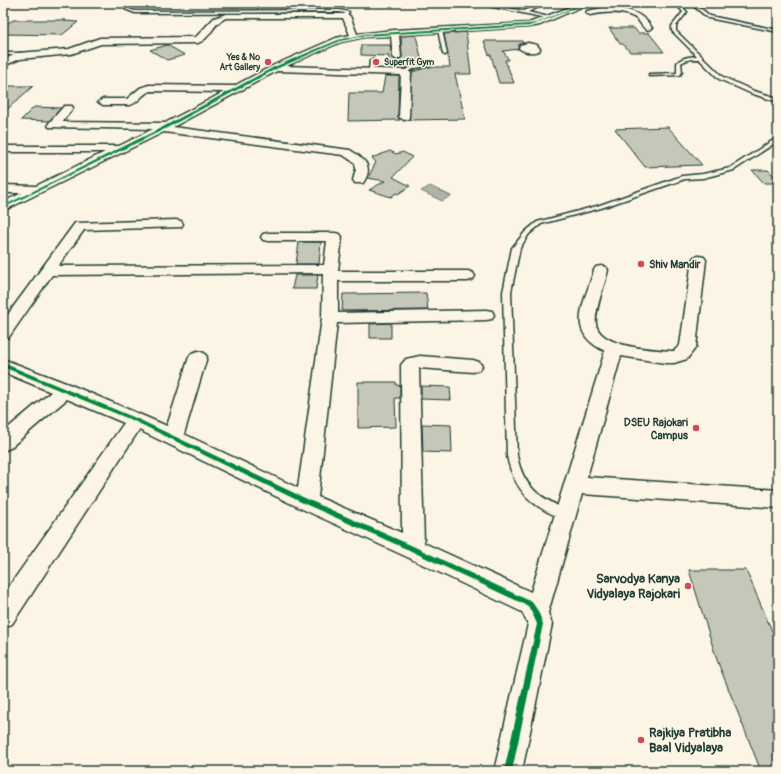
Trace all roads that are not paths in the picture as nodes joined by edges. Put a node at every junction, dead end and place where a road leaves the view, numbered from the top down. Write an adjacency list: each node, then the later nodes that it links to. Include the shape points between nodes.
1 (131, 3): 8 (lane, via 127,8 135,12)
2 (321, 3): 8 (lane, via 294,7)
3 (476, 3): 9 (lane)
4 (546, 3): 9 (lane)
5 (586, 3): 10 (street)
6 (677, 3): 24 (lane, via 684,12 674,26 674,31)
7 (692, 3): 15 (lane, via 709,17)
8 (287, 12): 11 (lane, via 344,11 347,12)
9 (523, 13): 12 (lane)
10 (579, 14): 12 (street); 13 (street, via 606,11 630,14 639,18)
11 (346, 16): 19 (street); 21 (street, via 223,16 216,19 198,40 110,40 60,54)
12 (551, 18): 18 (street)
13 (648, 28)
14 (440, 30): 16 (street); 18 (street); 22 (lane)
15 (778, 31)
16 (394, 32): 19 (street); 23 (street)
17 (500, 32): 18 (street)
18 (528, 33)
19 (354, 36): 28 (street)
20 (3, 54): 21 (lane)
21 (24, 54): 26 (street)
22 (445, 54)
23 (397, 57)
24 (701, 57): 31 (lane, via 680,61 678,74); 33 (lane, via 713,71 731,83)
25 (372, 60): 29 (lane)
26 (3, 64)
27 (429, 64): 30 (lane)
28 (276, 68): 29 (street); 32 (street)
29 (370, 71): 30 (street)
30 (404, 72): 36 (street)
31 (651, 75)
32 (236, 89): 34 (street, via 150,88 143,90 130,102); 37 (street)
33 (778, 100)
34 (103, 102)
35 (68, 108): 37 (street, via 53,125)
36 (404, 117)
37 (165, 127): 39 (street); 41 (street, via 346,152 360,161 362,169)
38 (778, 139): 66 (lane, via 732,169 703,176 684,177 540,223 527,233 516,248 508,292 512,456 515,471 525,488 538,501)
39 (123, 148): 40 (street); 42 (street)
40 (3, 149)
41 (359, 180)
42 (39, 188): 43 (street); 44 (street)
43 (3, 189)
44 (3, 207)
45 (176, 224): 49 (street, via 80,226)
46 (268, 236): 50 (street, via 335,238)
47 (699, 260): 55 (street, via 688,347 685,351 681,355 666,357)
48 (601, 270): 55 (street, via 588,329 597,340)
49 (48, 271): 50 (street); 54 (street)
50 (331, 272): 51 (street); 53 (street)
51 (468, 276)
52 (486, 315): 53 (street)
53 (330, 318): 65 (street)
54 (3, 333)
55 (614, 350): 63 (street)
56 (198, 358): 61 (street)
57 (3, 365): 59 (street)
58 (473, 366): 67 (street, via 420,362 412,363 410,366)
59 (66, 390): 60 (street); 62 (street)
60 (136, 420): 61 (street); 69 (street)
61 (173, 437): 65 (street)
62 (3, 443)
63 (575, 485): 64 (street); 66 (street)
64 (778, 499)
65 (307, 502): 67 (street)
66 (566, 515): 68 (street)
67 (413, 548): 68 (street, via 530,604)
68 (536, 613): 70 (street, via 540,624)
69 (3, 616)
70 (508, 771)

